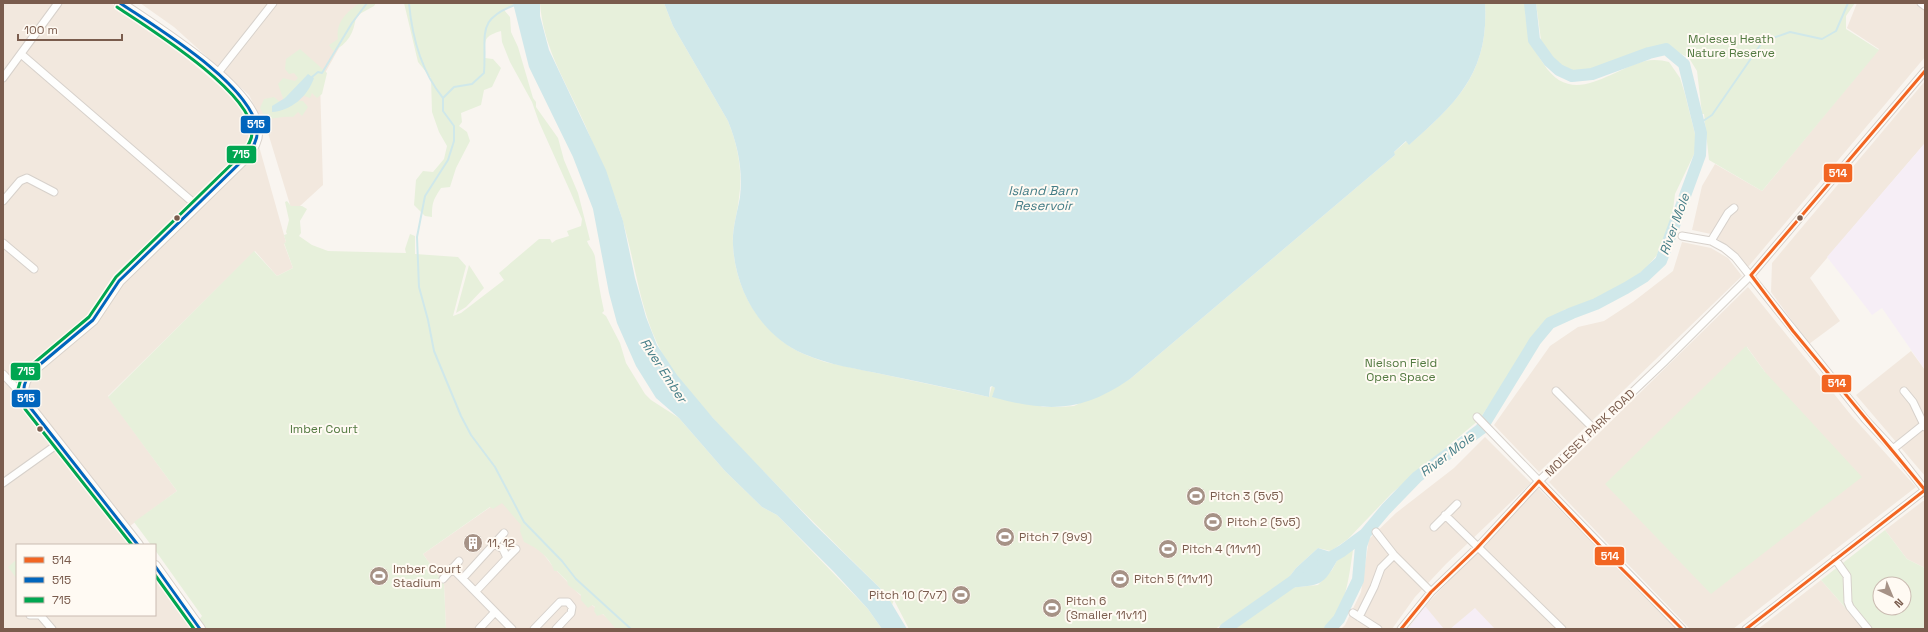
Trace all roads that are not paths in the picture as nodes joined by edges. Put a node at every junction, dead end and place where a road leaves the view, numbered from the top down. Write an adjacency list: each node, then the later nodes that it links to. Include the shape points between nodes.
1 (58, 3): 6 (street)
2 (120, 3): 8 (main road)
3 (273, 3): 8 (street)
4 (1921, 3): 5 (street)
5 (1925, 6)
6 (21, 54): 9 (street); 12 (street)
7 (1925, 71): 18 (street, MOLESEY PARK ROAD)
8 (217, 74): 12 (main road, via 249,108 255,120 257,133 254,146 245,158)
9 (3, 78)
10 (54, 192): 11 (street, via 27,178 20,181)
11 (3, 201)
12 (196, 205): 20 (main road, via 119,281 94,320 31,372)
13 (1734, 208): 15 (street, via 1728,213)
14 (1682, 236): 15 (street)
15 (1711, 241): 18 (street, via 1724,248)
16 (3, 243): 17 (street)
17 (34, 269)
18 (1751, 275): 25 (street, MOLESEY PARK ROAD); 27 (street, via 1770,303 1864,419)
19 (3, 374): 20 (street, via 16,388)
20 (23, 389): 26 (main road, via 27,403)
21 (1904, 391): 24 (street, via 1913,402)
22 (1556, 392): 25 (street)
23 (1478, 419): 28 (street)
24 (1924, 426): 27 (street)
25 (1594, 429): 28 (street, MOLESEY PARK ROAD)
26 (59, 443): 29 (street); 36 (main road)
27 (1893, 450): 30 (street)
28 (1539, 481): 38 (street, MOLESEY PARK ROAD); 62 (street)
29 (3, 483)
30 (1925, 490): 42 (street)
31 (1457, 504): 32 (street)
32 (1445, 515): 33 (street); 38 (street)
33 (1434, 527)
34 (1376, 532): 40 (street)
35 (504, 534): 37 (street)
36 (137, 544)
37 (494, 544): 41 (street, via 503,549); 46 (street)
38 (1477, 548): 49 (street, MOLESEY PARK ROAD); 61 (street)
39 (516, 549): 41 (street)
40 (1394, 555): 49 (street); 53 (street, via 1381,568 1374,588 1356,615)
41 (508, 558): 48 (street)
42 (1835, 559): 52 (street); 63 (street, via 1848,576 1850,607)
43 (459, 561): 45 (street)
44 (156, 567): 55 (main road)
45 (452, 568): 46 (street); 47 (street)
46 (463, 578): 48 (street)
47 (443, 579)
48 (476, 591): 50 (street)
49 (1431, 592): 60 (street, MOLESEY PARK ROAD)
50 (494, 612): 56 (street); 57 (street)
51 (41, 616): 54 (street)
52 (1752, 627)
53 (1374, 628)
54 (52, 629)
55 (200, 629)
56 (479, 629)
57 (512, 629)
58 (534, 629): 59 (street, via 560,602 568,602 572,607 571,613)
59 (556, 629)
60 (1401, 629)
61 (1562, 629)
62 (1682, 629)
63 (1868, 629)

